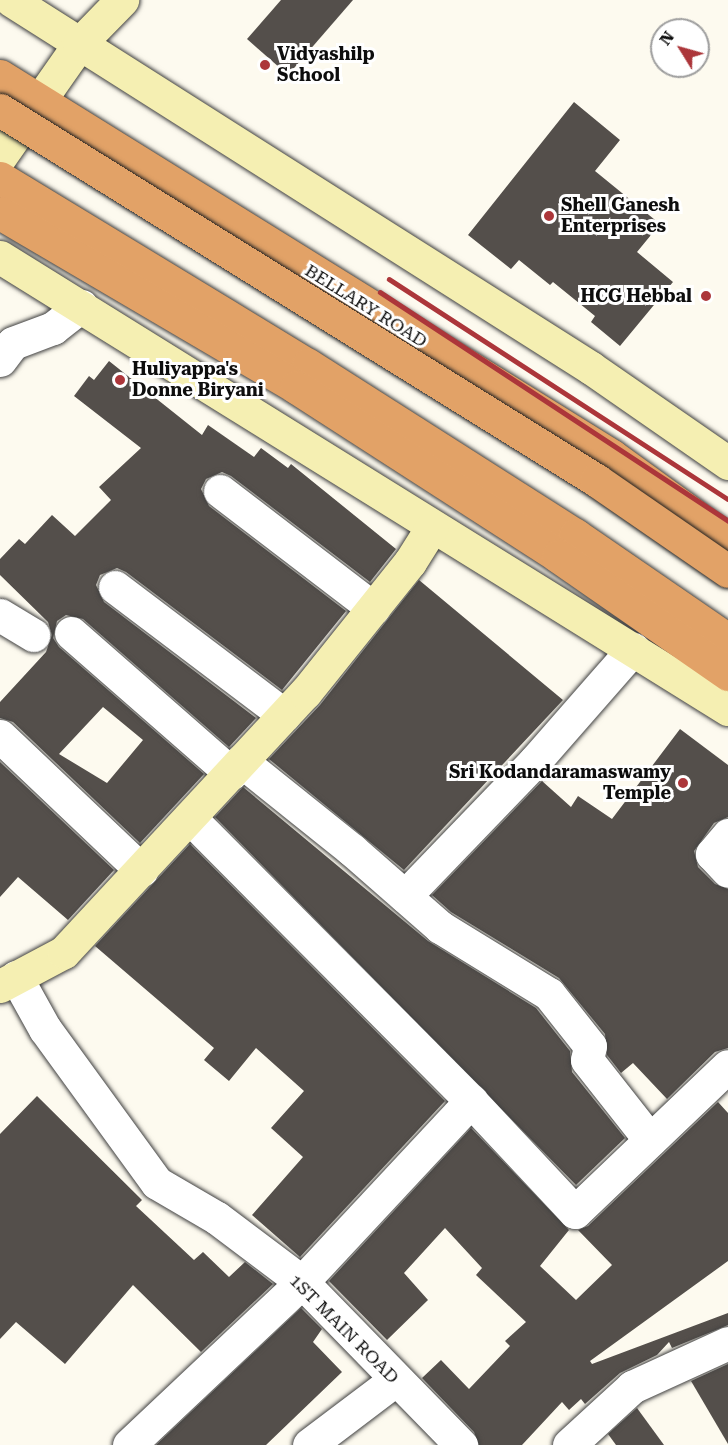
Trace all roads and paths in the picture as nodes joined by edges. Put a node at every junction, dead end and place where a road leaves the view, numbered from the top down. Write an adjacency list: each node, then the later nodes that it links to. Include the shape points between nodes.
1 (11, 0): 3 (street)
2 (122, 0): 3 (street)
3 (79, 44): 5 (street); 13 (street, via 591,368)
4 (0, 76): 5 (highway, BELLARY ROAD)
5 (39, 101): 7 (street); 16 (highway, BELLARY ROAD, via 612,456)
6 (0, 110): 17 (highway, BELLARY ROAD, bridge, via 596,480)
7 (0, 157)
8 (0, 178): 23 (highway, via 308,365 575,535)
9 (0, 213): 25 (highway, via 296,387 558,556)
10 (0, 257): 11 (street)
11 (81, 306): 12 (street, via 53,328 13,343); 15 (street)
12 (0, 360)
13 (728, 463)
14 (220, 491): 19 (street)
15 (432, 527): 19 (street); 24 (street)
16 (728, 540)
17 (728, 571)
18 (115, 587): 27 (street)
19 (373, 608): 27 (street)
20 (0, 615): 22 (street)
21 (72, 633): 29 (street)
22 (33, 635)
23 (728, 640)
24 (633, 649): 26 (street); 34 (street, via 535,761)
25 (728, 674)
26 (728, 709)
27 (284, 715): 29 (street)
28 (0, 736): 32 (street)
29 (236, 767): 30 (street); 34 (street)
30 (190, 818): 32 (street); 37 (street)
31 (728, 835): 33 (street, via 712,854)
32 (141, 870): 35 (street, via 64,952)
33 (728, 871)
34 (405, 896): 38 (street, via 440,927 549,994 590,1046 587,1060)
35 (8, 981): 39 (street, 1ST MAIN ROAD, via 157,1183 217,1218)
36 (728, 1066): 38 (street)
37 (471, 1101): 38 (street, via 575,1212); 39 (street)
38 (650, 1140)
39 (302, 1282): 41 (street, 1ST MAIN ROAD); 42 (street)
40 (728, 1343): 45 (street, via 632,1387)
41 (395, 1380): 43 (street); 44 (street, 1ST MAIN ROAD)
42 (129, 1445)
43 (309, 1445)
44 (461, 1445)
45 (569, 1445)

